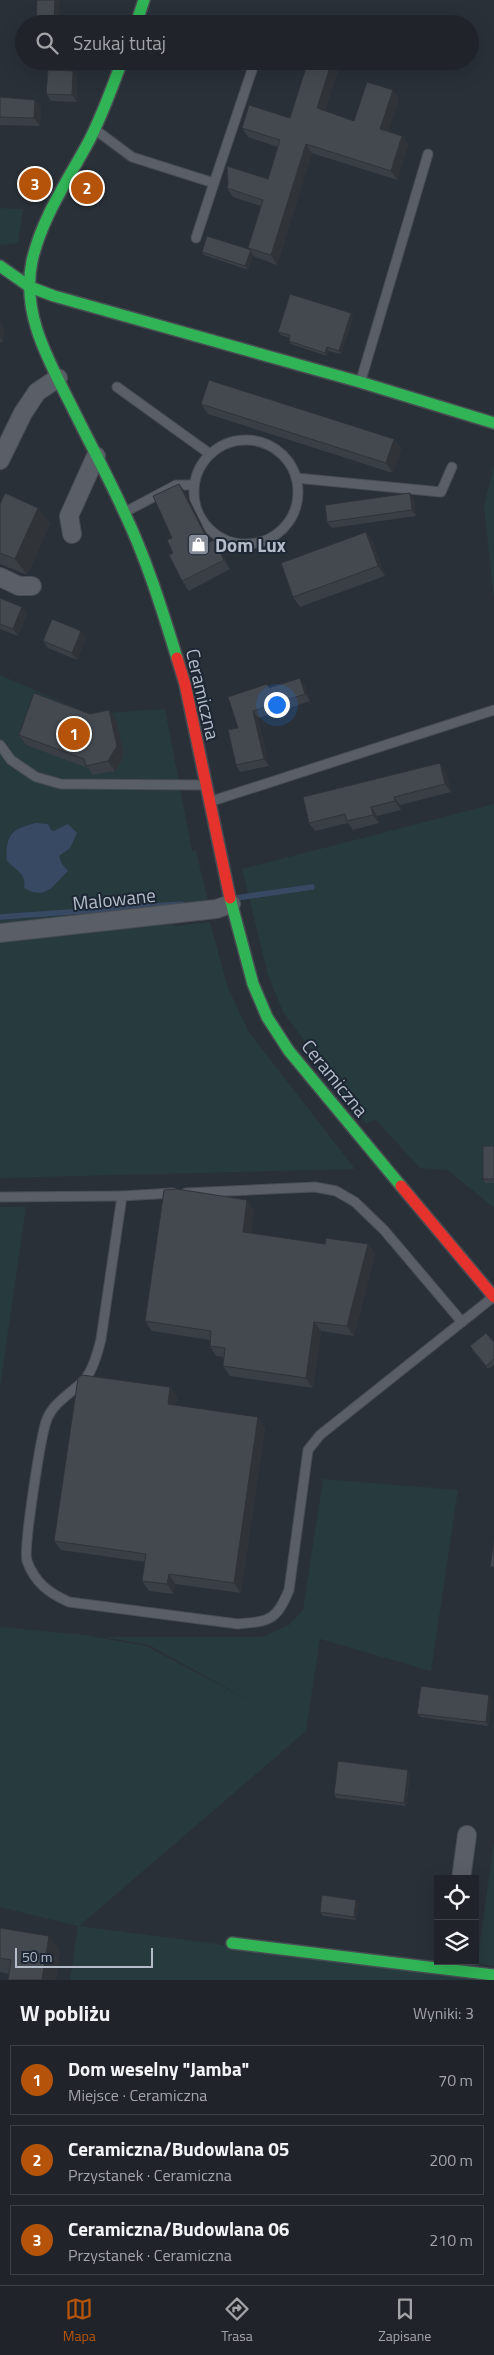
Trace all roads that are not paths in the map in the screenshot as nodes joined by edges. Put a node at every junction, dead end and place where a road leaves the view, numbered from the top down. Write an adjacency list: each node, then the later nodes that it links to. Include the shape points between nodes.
1 (144, 0): 2 (street)
2 (139, 15)
3 (118, 70): 5 (street, Ceramiczna)
4 (252, 70): 7 (lane)
5 (95, 129): 7 (lane, via 132,157); 10 (street, Ceramiczna, via 41,227 31,258)
6 (428, 154): 12 (lane)
7 (214, 183): 8 (lane)
8 (196, 238)
9 (0, 266): 10 (street)
10 (30, 287): 11 (street, Ceramiczna, via 34,327); 12 (street)
11 (58, 378): 16 (street, Ceramiczna); 17 (street, via 37,392 22,413)
12 (360, 382): 14 (street)
13 (117, 387): 15 (lane)
14 (494, 423)
15 (210, 454): 19 (lane, via 225,444 243,440 260,442 289,462); 20 (lane)
16 (96, 456): 21 (street, Ceramiczna); 22 (street, via 69,516)
17 (0, 460)
18 (452, 468): 19 (lane, via 441,492)
19 (296, 478): 20 (lane, via 298,496 286,526 257,544 224,540 210,531 194,502)
20 (194, 485): 21 (lane, via 176,485)
21 (124, 513): 27 (street, Ceramiczna, via 164,614 184,684)
22 (72, 534)
23 (0, 577): 24 (street, via 19,586)
24 (32, 586)
25 (494, 710): 28 (lane)
26 (0, 745): 27 (lane, via 11,760 36,777 61,784)
27 (206, 785): 28 (street, Ceramiczna)
28 (210, 802): 29 (street, Ceramiczna)
29 (230, 899): 30 (street, Malowane, via 216,909); 33 (street, Ceramiczna, via 253,984 267,1017 289,1051)
30 (0, 933)
31 (122, 1196): 32 (lane); 34 (lane, via 315,1187 336,1191 355,1202 384,1230); 34 (lane, via 99,1348 87,1376 58,1403 47,1419 27,1532 26,1559 34,1578 50,1594 69,1602 238,1624 264,1622 281,1610 289,1590 308,1450 320,1436)
32 (0, 1197)
33 (494, 1296): 34 (lane)
34 (462, 1322)
35 (468, 1835): 36 (street)
36 (461, 1875)
37 (232, 1943): 38 (street)
38 (434, 1963)
39 (451, 1965): 40 (street)
40 (494, 1975)

